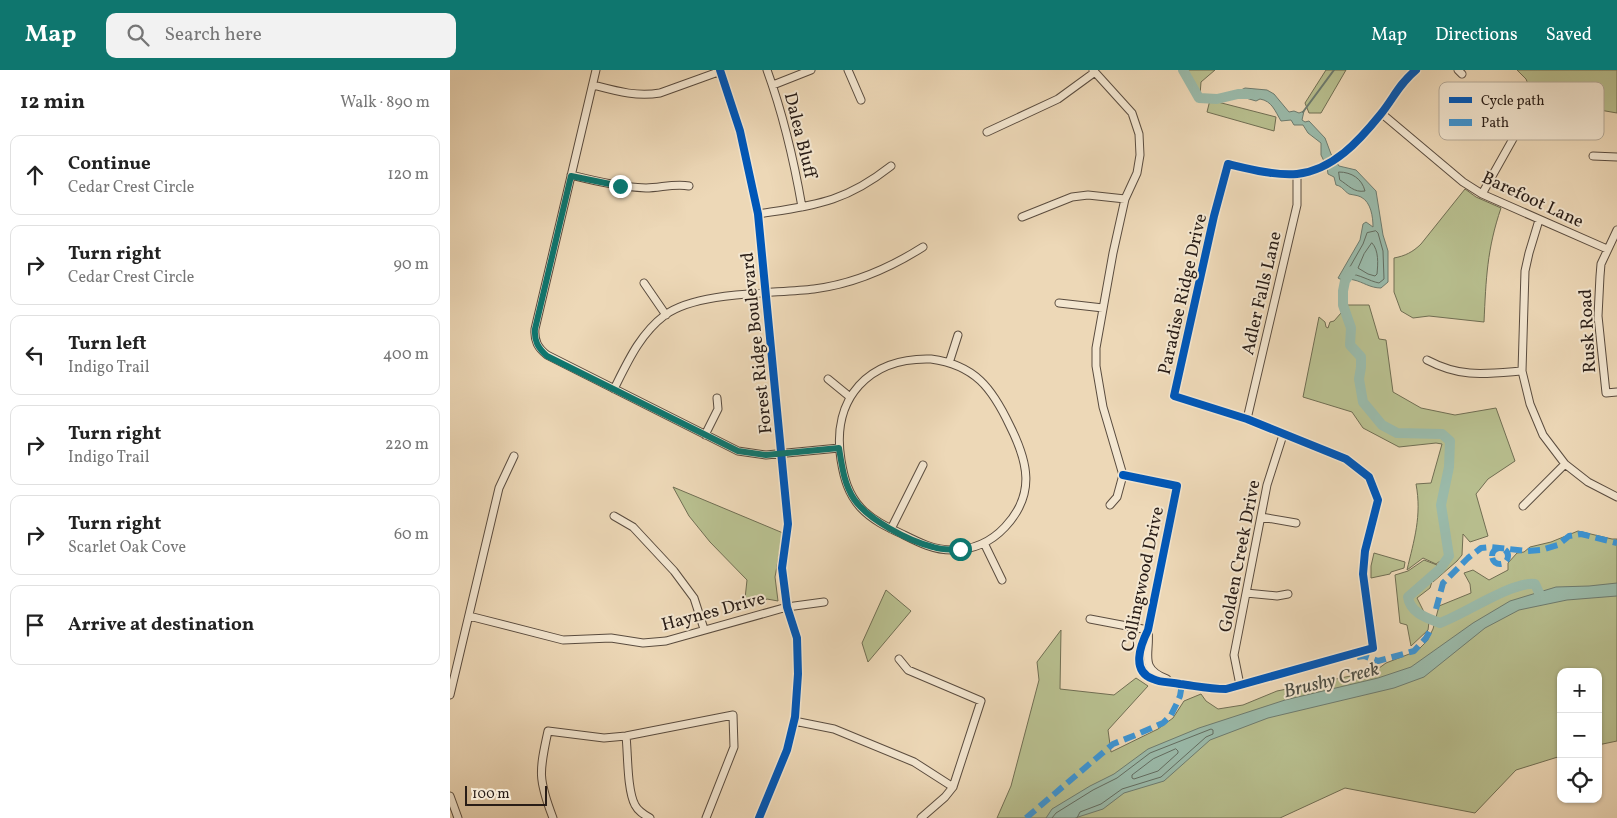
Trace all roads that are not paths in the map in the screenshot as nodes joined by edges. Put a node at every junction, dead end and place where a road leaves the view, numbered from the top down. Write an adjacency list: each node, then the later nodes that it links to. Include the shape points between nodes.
1 (596, 70): 8 (street)
2 (767, 70): 9 (street, Dalea Bluff)
3 (811, 70): 9 (street)
4 (848, 70): 10 (street)
5 (1416, 70): 11 (street, Paradise Ridge Drive, via 1398,87)
6 (720, 71): 8 (street, via 652,94 634,95); 23 (street, Forest Ridge Boulevard, via 740,131)
7 (1094, 71): 12 (street, via 1058,99); 21 (street, via 1132,113 1139,134 1137,173)
8 (593, 85): 18 (street)
9 (773, 85): 22 (street, Dalea Bluff, via 797,175)
10 (861, 100)
11 (1381, 114): 17 (street, Paradise Ridge Drive, via 1344,154 1316,169); 20 (street, Barefoot Lane)
12 (987, 132)
13 (1512, 140): 20 (street)
14 (1594, 156): 15 (street)
15 (1617, 157)
16 (891, 166): 22 (street, via 851,193)
17 (1297, 174): 43 (street, Adler Falls Lane, via 1297,205); 43 (street, Paradise Ridge Drive, via 1260,172 1228,164 1174,396)
18 (571, 176): 19 (street, via 634,187); 39 (street, via 535,338 547,356)
19 (689, 186)
20 (1482, 194): 25 (street, Barefoot Lane)
21 (1126, 198): 24 (street, via 1072,197); 32 (street)
22 (802, 207): 23 (street)
23 (758, 214): 30 (street, Forest Ridge Boulevard)
24 (1022, 217)
25 (1539, 220): 28 (street, Barefoot Lane); 37 (street, via 1525,271)
26 (1617, 230): 28 (street, Rusk Road)
27 (924, 247): 30 (street, via 853,280 815,289)
28 (1607, 249): 40 (street, Rusk Road, via 1601,264 1598,316 1606,393)
29 (644, 283): 33 (street)
30 (766, 293): 33 (street, via 696,301); 47 (street, Forest Ridge Boulevard)
31 (1059, 303): 32 (street)
32 (1103, 308): 51 (street, via 1096,348 1098,385)
33 (666, 314): 39 (street, via 638,342)
34 (958, 335): 36 (street)
35 (1427, 360): 37 (street, via 1455,372)
36 (949, 363): 41 (street, via 921,359 893,364 869,376); 59 (street, via 971,374 992,392 1021,448 1025,466 1026,485 1019,507 1003,530)
37 (1522, 371): 49 (street, via 1537,423)
38 (828, 379): 41 (street)
39 (614, 389): 44 (street)
40 (1617, 392)
41 (850, 397): 46 (street, via 840,422)
42 (717, 398): 44 (street, via 718,409)
43 (1247, 419): 45 (street, Paradise Ridge Drive)
44 (705, 435): 47 (street, via 738,451 756,455)
45 (1282, 435): 56 (street, Golden Creek Drive); 69 (street, Paradise Ridge Drive, via 1346,460 1369,477 1378,500 1365,551 1363,574)
46 (839, 448): 47 (street); 58 (street, via 843,475 855,500 867,514)
47 (781, 454): 64 (street, Forest Ridge Boulevard, via 788,524 782,568)
48 (514, 456): 65 (street, via 499,488)
49 (1565, 464): 52 (street, via 1588,482); 54 (street)
50 (923, 465): 58 (street)
51 (1123, 475): 53 (street, via 1117,497); 68 (street, Collingwood Drive, via 1177,486)
52 (1617, 497)
53 (1110, 505)
54 (1523, 506)
55 (614, 516): 67 (street, via 634,527 674,570 694,598)
56 (1261, 517): 57 (street); 61 (street, Golden Creek Drive)
57 (1296, 523)
58 (891, 529): 59 (street, via 940,549 960,549)
59 (984, 543): 60 (street)
60 (1002, 580)
61 (1246, 593): 62 (street); 71 (street, Golden Creek Drive, via 1234,655)
62 (1288, 594)
63 (824, 602): 64 (street, Haynes Drive)
64 (787, 607): 67 (street, Haynes Drive); 73 (street, Forest Ridge Boulevard, via 796,638 798,674)
65 (469, 616): 67 (street, Haynes Drive, via 563,640 666,641); 72 (street)
66 (1090, 619): 68 (street)
67 (704, 629)
68 (1148, 630): 71 (street, Collingwood Drive, via 1148,666 1156,674 1182,684 1211,689)
69 (1373, 648): 71 (street, Collingwood Drive)
70 (899, 659): 75 (street, via 908,670 981,701)
71 (1240, 685)
72 (450, 695)
73 (794, 721): 75 (street, via 834,729 905,758); 81 (street, Forest Ridge Boulevard, via 787,750)
74 (626, 736): 78 (street, via 604,738 548,731 540,778); 79 (street, via 634,803); 80 (street, via 733,715 734,747)
75 (953, 787): 82 (street)
76 (450, 796): 77 (street)
77 (458, 818)
78 (553, 818)
79 (650, 818)
80 (706, 818)
81 (758, 818)
82 (922, 818)

